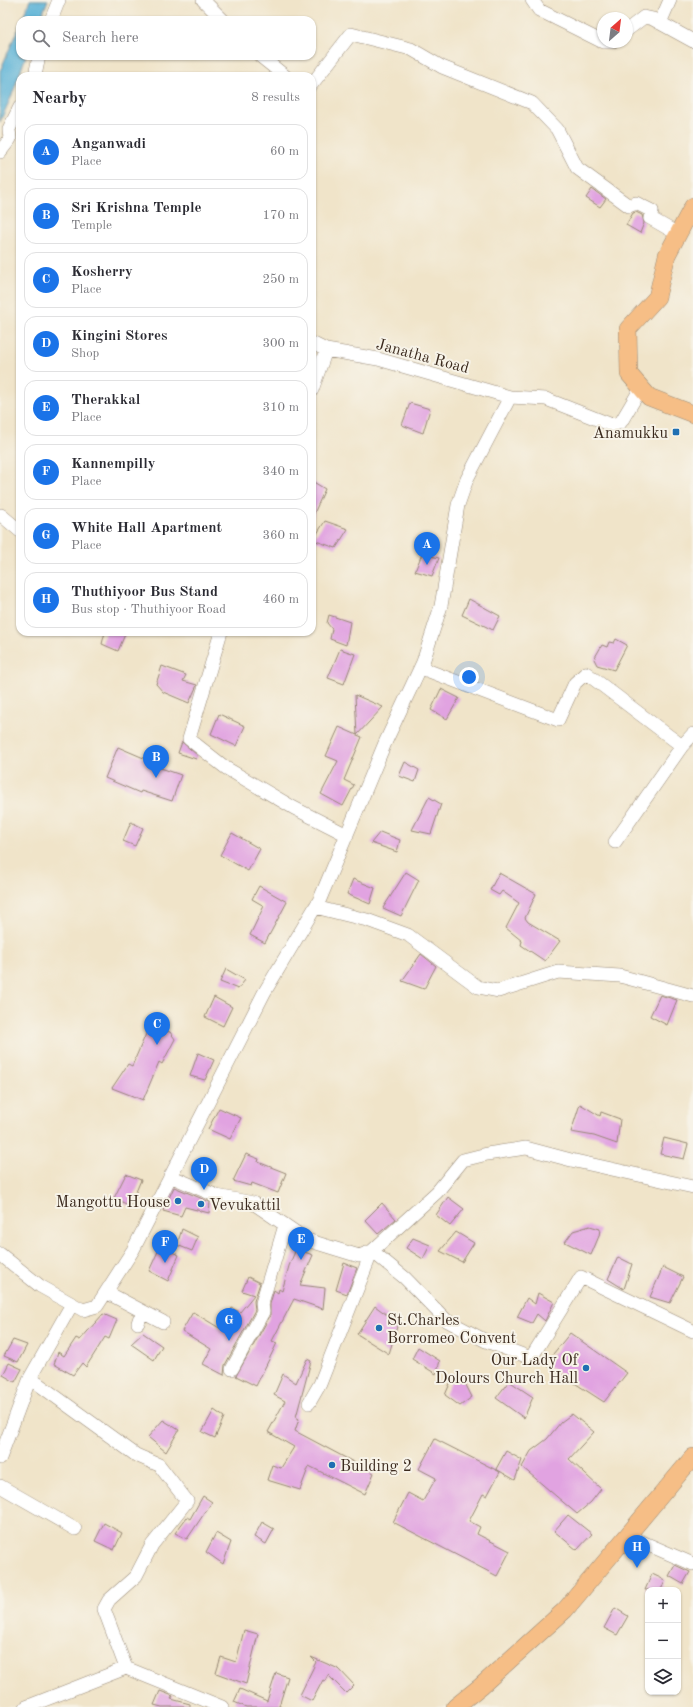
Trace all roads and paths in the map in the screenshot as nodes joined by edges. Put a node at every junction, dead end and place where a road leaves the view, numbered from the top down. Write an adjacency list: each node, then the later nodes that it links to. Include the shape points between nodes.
1 (59, 0): 5 (street)
2 (203, 0): 6 (street)
3 (532, 0): 9 (street, via 539,10)
4 (670, 0): 7 (street)
5 (53, 16)
6 (219, 16)
7 (660, 23): 8 (street, via 644,17); 10 (street)
8 (633, 25)
9 (597, 39)
10 (693, 41)
11 (38, 60): 13 (street)
12 (265, 60): 14 (street)
13 (36, 72)
14 (279, 72)
15 (316, 79): 19 (street, via 351,34 411,49 442,67 532,103 557,129 578,168 629,206 636,203 652,211 650,218)
16 (15, 133): 17 (street)
17 (0, 152)
18 (693, 206): 19 (main road)
19 (678, 234): 23 (main road, via 667,255 657,297 628,329 629,374)
20 (316, 345): 21 (street, Janatha Road)
21 (326, 350): 22 (street); 24 (street, Janatha Road, via 378,359)
22 (316, 379)
23 (640, 388): 24 (street, Janatha Road, via 620,422 612,425 546,399); 25 (main road, via 649,397)
24 (510, 397): 29 (street, via 467,479 458,504 441,606)
25 (693, 414)
26 (1, 515): 27 (street)
27 (16, 528)
28 (220, 636): 32 (street, via 189,739 226,768 294,808)
29 (421, 668): 31 (street, via 558,720 575,683 586,672); 32 (street, via 385,743)
30 (693, 734): 31 (street)
31 (682, 746): 33 (street)
32 (347, 835): 34 (street)
33 (615, 842)
34 (315, 907): 35 (street, via 367,920 408,935 478,987 498,991 558,972 620,976); 36 (street, via 264,993)
35 (693, 996)
36 (170, 1176): 38 (street, via 217,1196 253,1203); 41 (street, via 133,1250)
37 (693, 1187): 39 (street, via 526,1148 487,1154 463,1160 437,1192)
38 (285, 1225): 39 (street, via 307,1240 360,1256); 45 (street, via 262,1303 263,1312)
39 (372, 1251): 44 (street, via 405,1278 446,1320 486,1341 531,1358 581,1277); 47 (street, via 320,1384)
40 (0, 1254): 42 (street, via 40,1286)
41 (106, 1292): 42 (street, via 97,1306 83,1310); 43 (street, via 140,1317)
42 (72, 1304): 46 (street)
43 (163, 1322)
44 (693, 1331)
45 (232, 1369)
46 (30, 1378): 49 (street); 54 (street, via 136,1455 159,1465 188,1501 152,1545 136,1576 109,1600 104,1609)
47 (309, 1403)
48 (693, 1457): 52 (main road)
49 (0, 1458)
50 (0, 1486): 51 (street)
51 (76, 1529)
52 (628, 1536): 53 (street); 57 (main road, via 565,1610)
53 (693, 1564)
54 (126, 1668): 55 (street); 56 (street)
55 (26, 1707)
56 (222, 1707)
57 (454, 1707)

